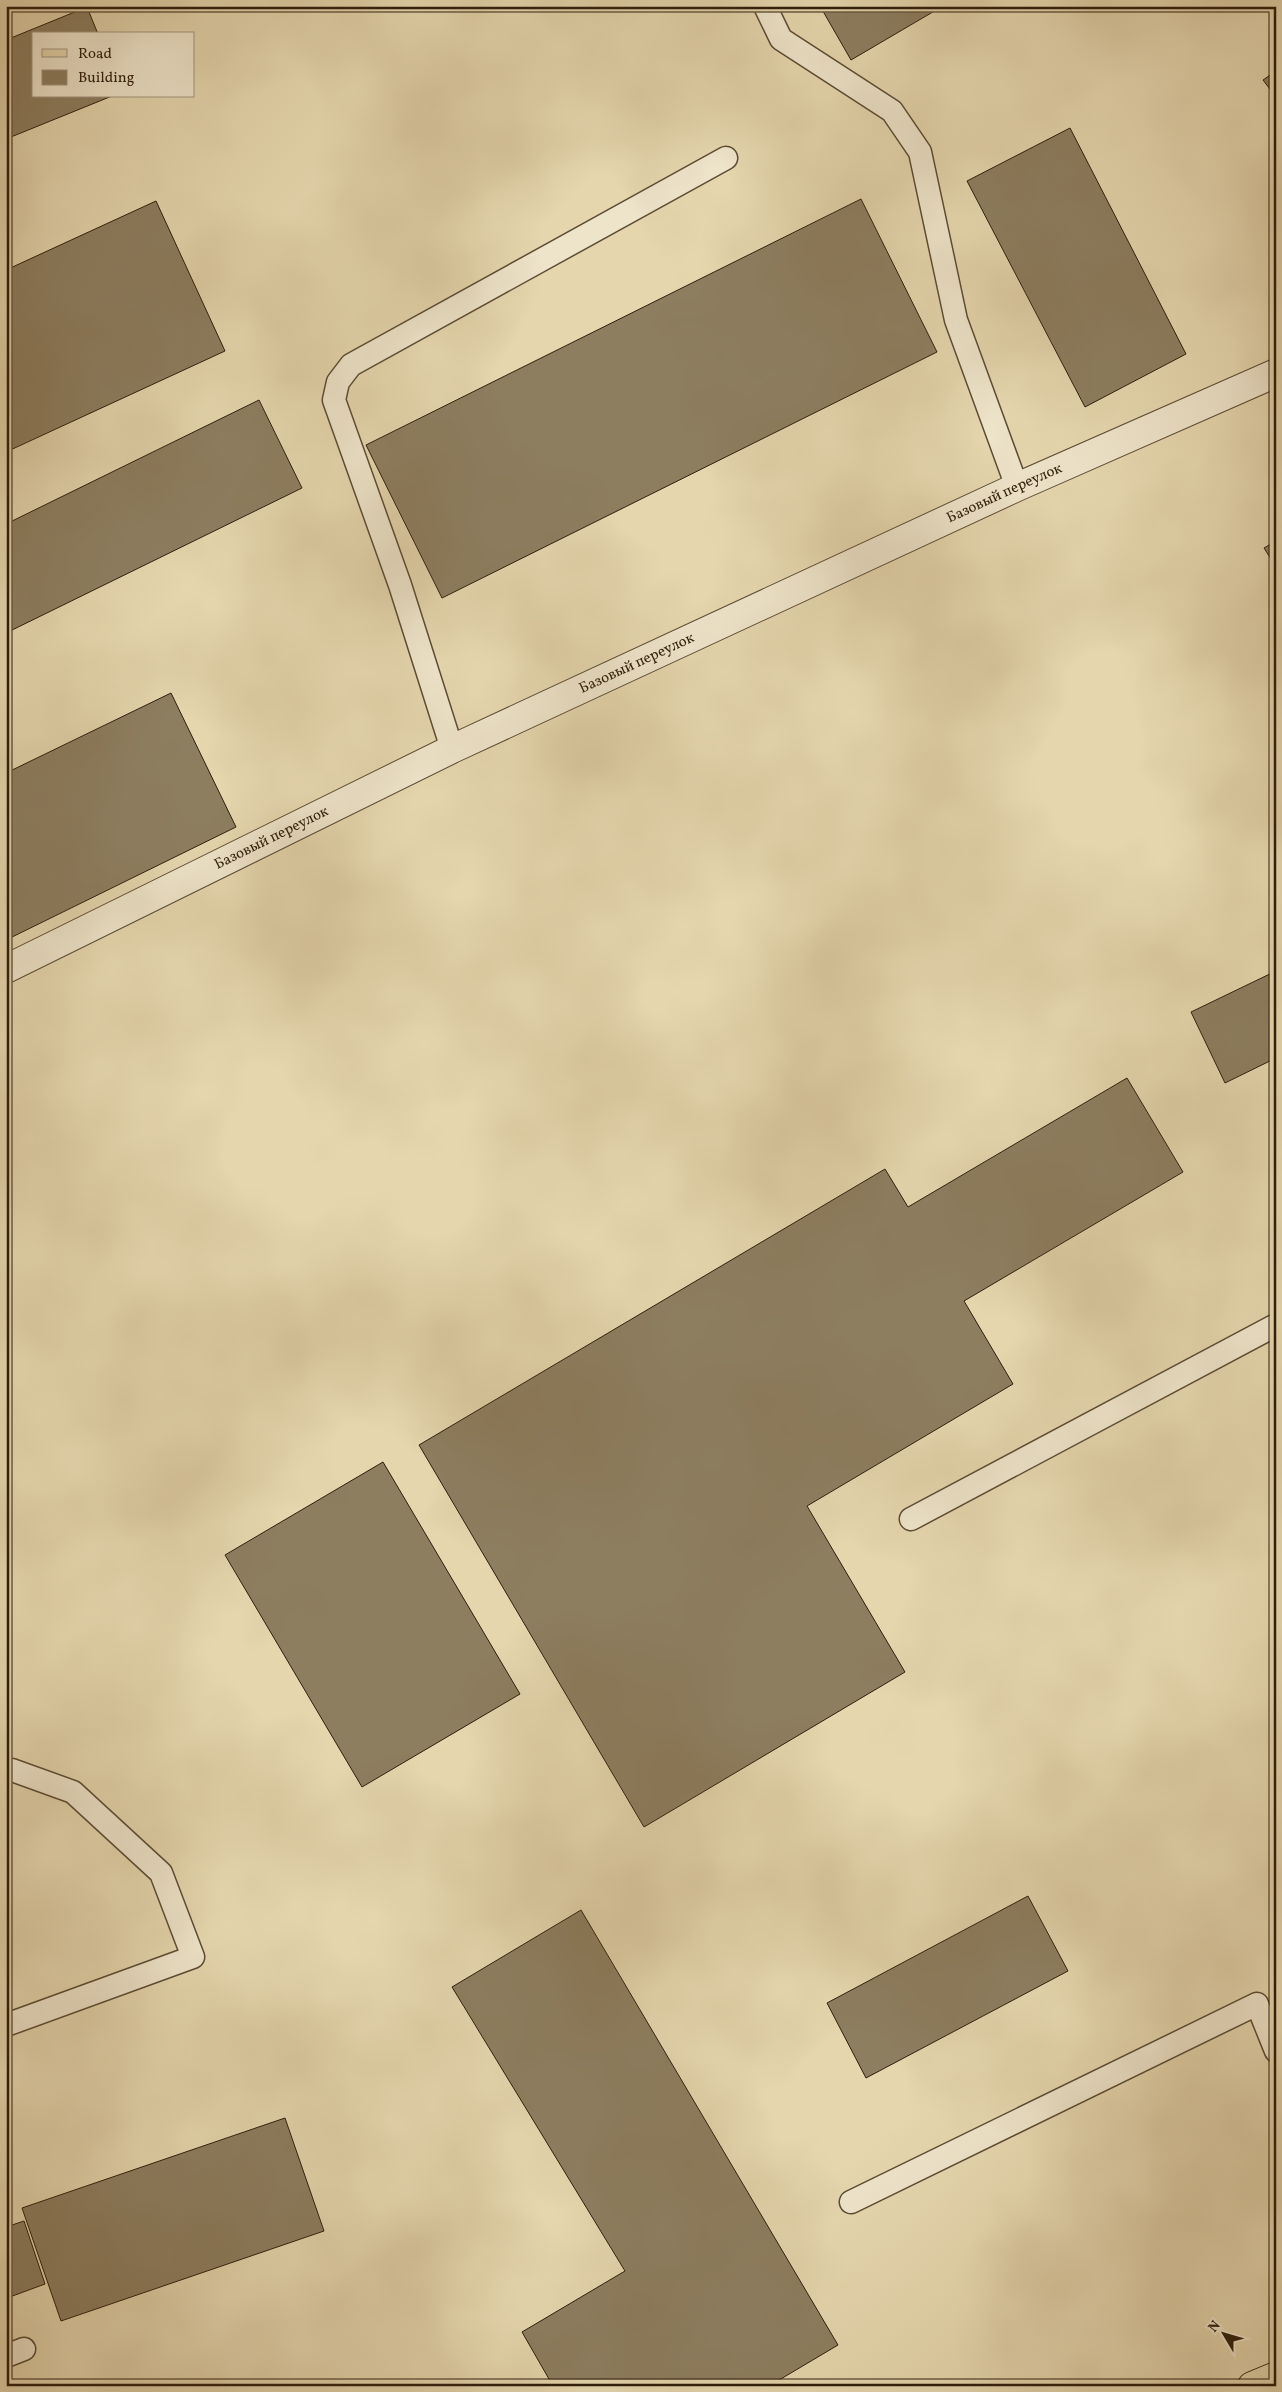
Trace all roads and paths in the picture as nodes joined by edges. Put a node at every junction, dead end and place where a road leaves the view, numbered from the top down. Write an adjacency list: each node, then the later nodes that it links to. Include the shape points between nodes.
1 (765, 6): 4 (lane, via 781,39 892,111 920,152 956,320)
2 (726, 158): 5 (lane, via 351,365 338,382 334,400 400,585)
3 (1276, 373): 4 (street, Базовый переулок)
4 (1017, 487): 5 (street, Базовый переулок)
5 (452, 749): 6 (street, Базовый переулок)
6 (6, 969)
7 (1276, 1325): 8 (lane)
8 (911, 1519)
9 (6, 1772): 10 (lane, via 12,1770 73,1792 161,1873 193,1958)
10 (6, 2025)
11 (1276, 2051): 12 (lane, via 1257,2004)
12 (851, 2202)
13 (1271, 2301): 14 (path)
14 (1276, 2316)
15 (1276, 2376): 16 (main road)
16 (1252, 2386)

